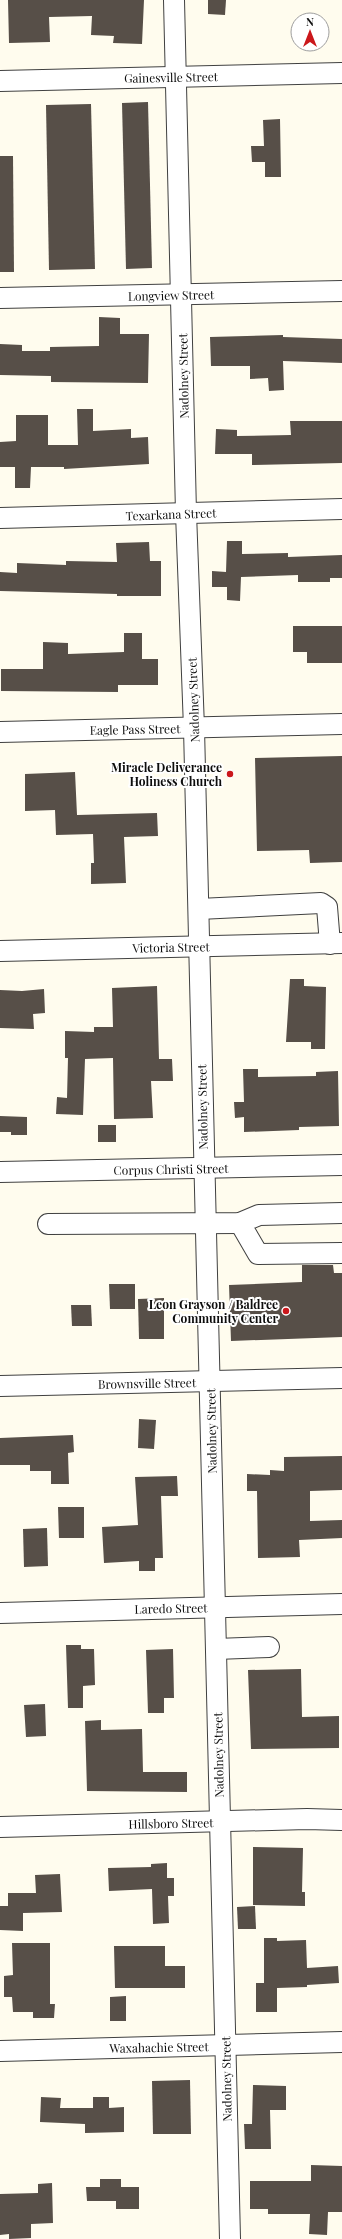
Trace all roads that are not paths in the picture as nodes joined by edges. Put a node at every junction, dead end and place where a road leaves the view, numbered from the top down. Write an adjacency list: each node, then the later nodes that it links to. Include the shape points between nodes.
1 (174, 0): 3 (street, Nadolney Street)
2 (342, 73): 3 (street, Gainesville Street)
3 (175, 77): 4 (street, Gainesville Street); 6 (street, Nadolney Street)
4 (0, 81)
5 (342, 291): 6 (street, Longview Street)
6 (181, 294): 7 (street, Longview Street); 9 (street, Nadolney Street)
7 (0, 298)
8 (342, 509): 9 (street, Texarkana Street)
9 (186, 513): 10 (street, Texarkana Street); 12 (street, Nadolney Street)
10 (0, 518)
11 (342, 724): 12 (street, Eagle Pass Street)
12 (194, 728): 13 (street, Eagle Pass Street); 14 (street, Nadolney Street)
13 (0, 732)
14 (198, 910): 15 (street, via 321,903 327,906); 16 (street, Nadolney Street)
15 (336, 944): 16 (street, Victoria Street)
16 (200, 946): 17 (street, Victoria Street); 19 (street, Nadolney Street)
17 (0, 951)
18 (342, 1165): 19 (street, Corpus Christi Street)
19 (203, 1168): 20 (street, Corpus Christi Street); 22 (street, Nadolney Street)
20 (0, 1172)
21 (342, 1213): 23 (street, via 259,1215)
22 (205, 1223): 23 (street); 24 (street); 27 (street, Nadolney Street)
23 (240, 1223): 25 (street, via 258,1254)
24 (48, 1224)
25 (342, 1253)
26 (342, 1378): 27 (street, Brownsville Street)
27 (210, 1381): 28 (street, Brownsville Street); 30 (street, Nadolney Street)
28 (0, 1386)
29 (342, 1604): 30 (street, Laredo Street)
30 (215, 1607): 31 (street, Laredo Street); 33 (street, Nadolney Street)
31 (0, 1613)
32 (269, 1647): 33 (street)
33 (216, 1649): 35 (street, Nadolney Street)
34 (342, 1820): 35 (street, Hillsboro Street)
35 (220, 1821): 36 (street, Hillsboro Street); 38 (street, Nadolney Street)
36 (0, 1827)
37 (342, 2042): 38 (street, Waxahachie Street)
38 (225, 2045): 39 (street, Waxahachie Street); 40 (street, Nadolney Street)
39 (0, 2051)
40 (230, 2239)

